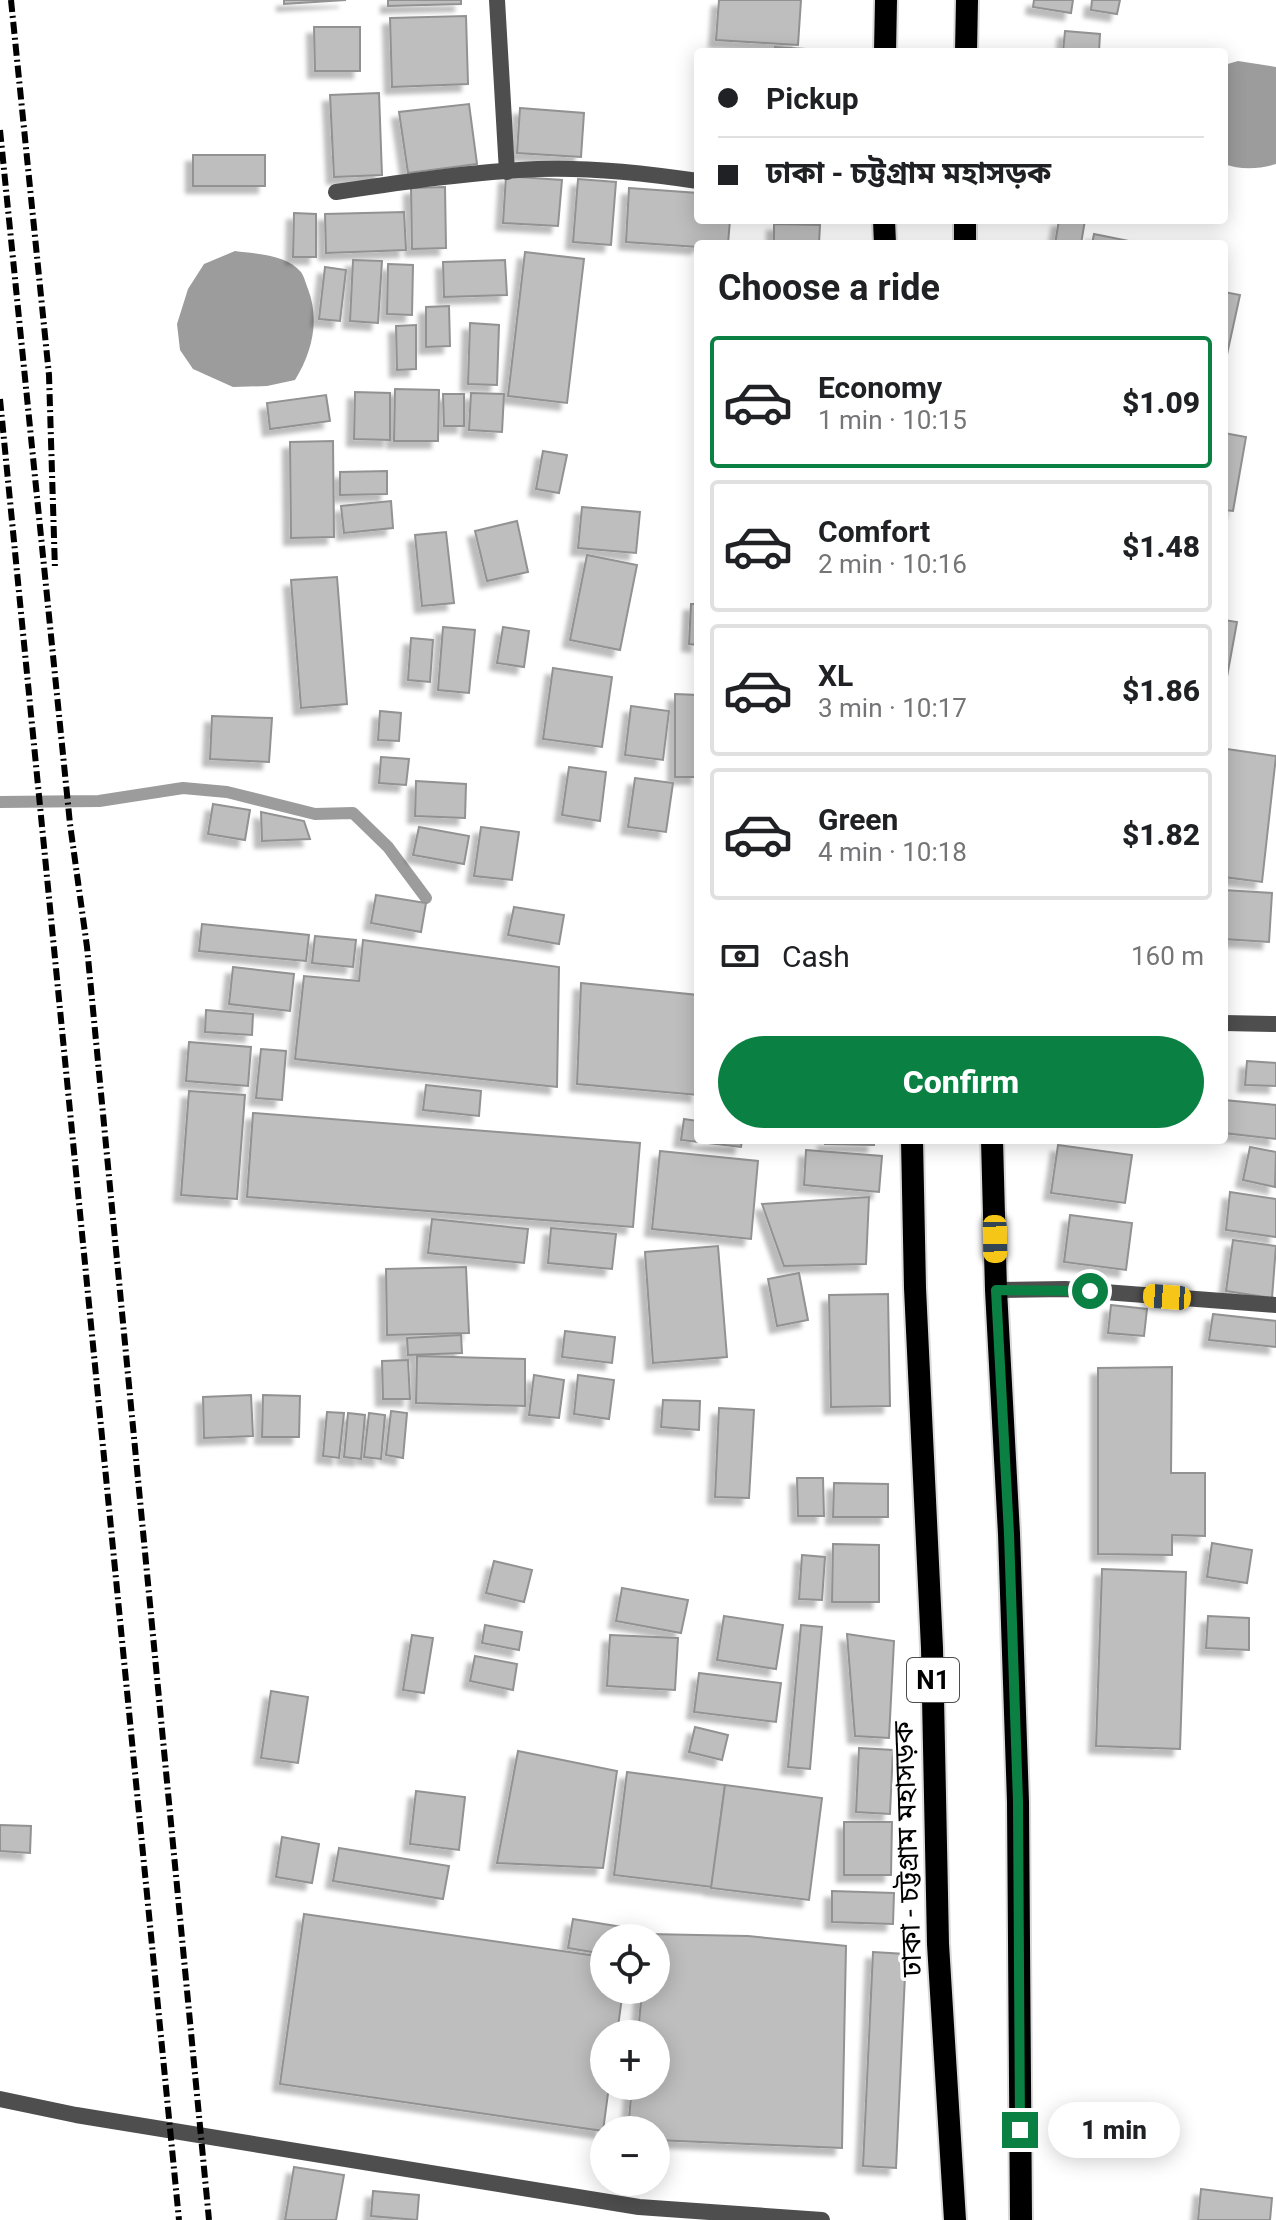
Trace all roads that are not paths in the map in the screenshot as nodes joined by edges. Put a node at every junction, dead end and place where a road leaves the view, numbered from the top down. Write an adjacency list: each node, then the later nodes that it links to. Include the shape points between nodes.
1 (497, 0): 6 (street)
2 (886, 0): 4 (highway)
3 (967, 0): 5 (highway)
4 (885, 48)
5 (966, 48)
6 (507, 172): 7 (street, via 626,171); 8 (street)
7 (694, 180)
8 (336, 192)
9 (1228, 1023): 10 (street)
10 (1276, 1024)
11 (912, 1144): 17 (highway, ঢাকা - চট্টগ্রাম মহাসড়ক / N1, via 938,1944)
12 (992, 1144): 13 (highway)
13 (996, 1290): 14 (street, via 1065,1289); 18 (highway, via 1018,1802)
14 (1276, 1305)
15 (0, 2099): 16 (street, via 639,2207)
16 (822, 2220)
17 (955, 2220)
18 (1021, 2220)

